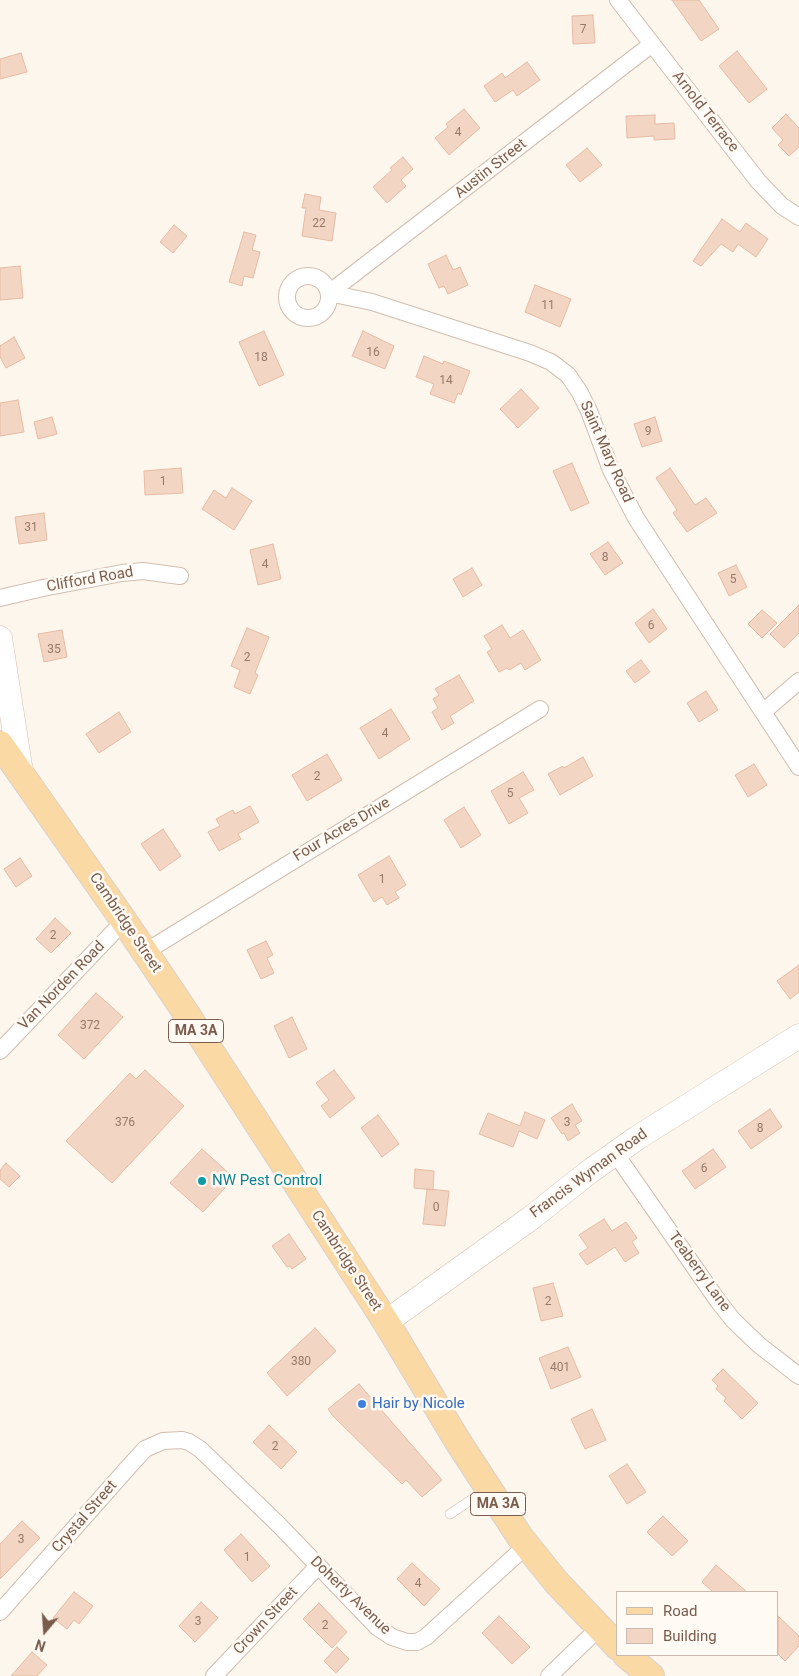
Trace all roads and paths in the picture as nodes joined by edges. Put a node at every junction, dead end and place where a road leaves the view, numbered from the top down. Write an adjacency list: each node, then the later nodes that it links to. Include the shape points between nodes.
1 (618, 0): 2 (street, Arnold Terrace)
2 (652, 44): 3 (street, Arnold Terrace, via 758,181 782,206); 4 (street, Austin Street)
3 (799, 217)
4 (329, 293): 10 (street, Saint Mary Road, via 372,302 530,353 568,375 589,411 625,499)
5 (180, 576): 6 (street, Clifford Road, via 122,573)
6 (0, 598)
7 (0, 638): 13 (main road)
8 (799, 681): 10 (street)
9 (540, 708): 15 (street, Four Acres Drive)
10 (763, 712): 12 (street, Saint Mary Road)
11 (0, 744): 13 (main road, Cambridge Street / MA 3A)
12 (799, 767)
13 (21, 772): 14 (main road, Cambridge Street / MA 3A)
14 (124, 921): 15 (main road, Cambridge Street / MA 3A); 17 (street, Van Norden Road)
15 (145, 952): 19 (main road, Cambridge Street / MA 3A)
16 (799, 1036): 18 (main road, Francis Wyman Road)
17 (0, 1051)
18 (615, 1153): 19 (main road, Francis Wyman Road); 20 (street, Teaberry Lane, via 718,1301 752,1339)
19 (386, 1322): 22 (main road, Cambridge Street / MA 3A)
20 (799, 1376)
21 (182, 1440): 25 (street, Doherty Avenue, via 200,1449); 26 (street, Crystal Street, via 163,1441 145,1449)
22 (488, 1489): 23 (lane); 24 (main road, Cambridge Street / MA 3A)
23 (450, 1514)
24 (526, 1546): 25 (street, Doherty Avenue, via 426,1637 416,1642 392,1638 377,1627); 27 (main road, Cambridge Street / MA 3A)
25 (318, 1566): 30 (street, Crown Street)
26 (0, 1612)
27 (599, 1628): 28 (main road, Cambridge Street / MA 3A); 31 (street)
28 (616, 1645)
29 (627, 1656): 32 (main road)
30 (214, 1676)
31 (549, 1676)
32 (651, 1676)

